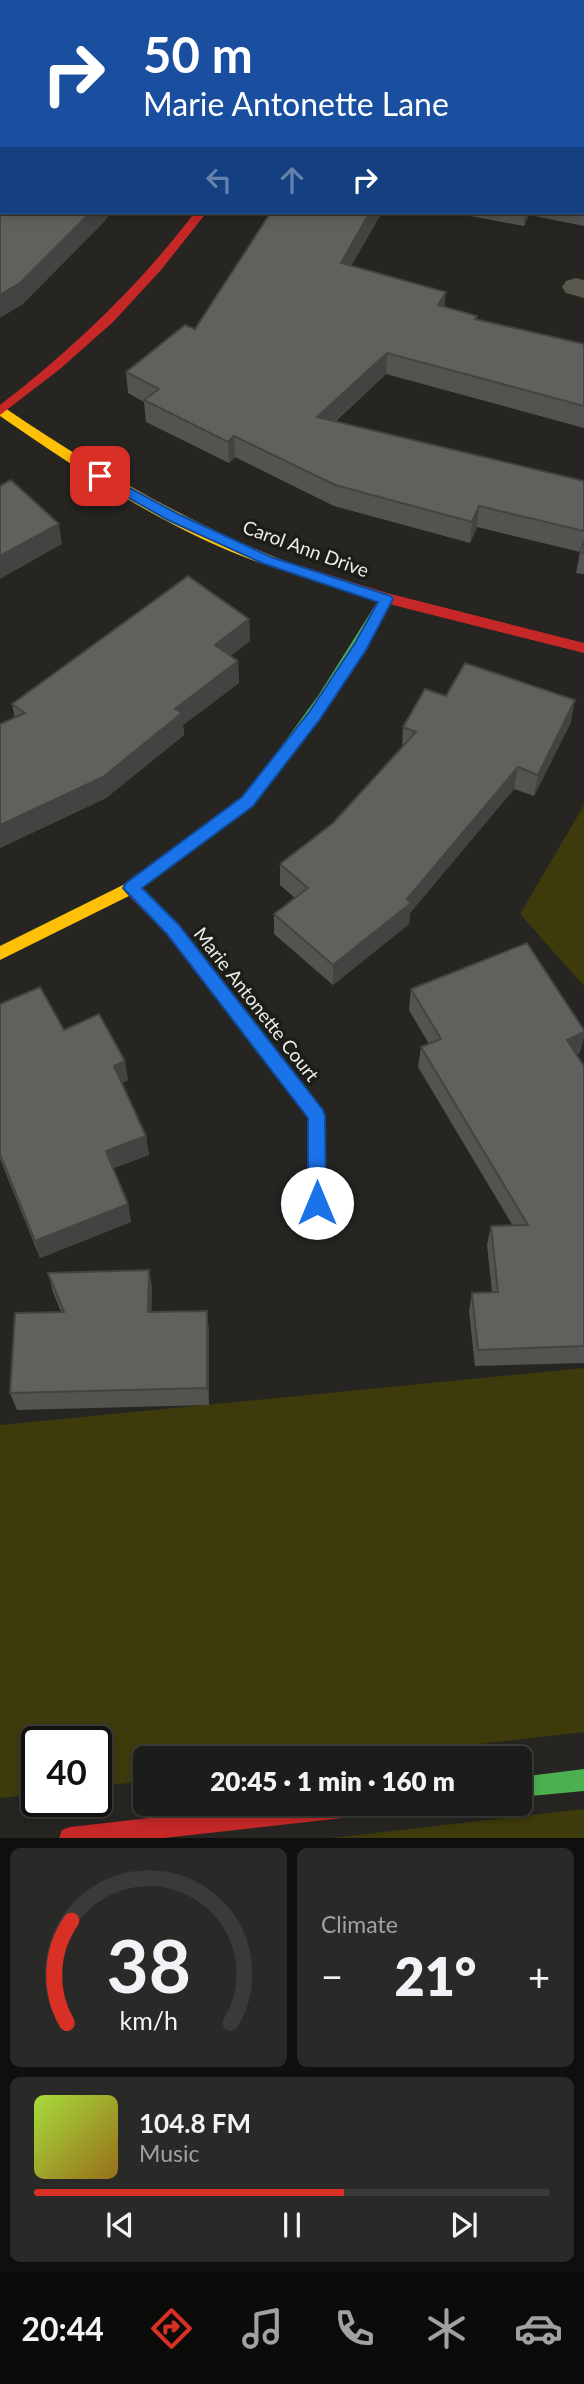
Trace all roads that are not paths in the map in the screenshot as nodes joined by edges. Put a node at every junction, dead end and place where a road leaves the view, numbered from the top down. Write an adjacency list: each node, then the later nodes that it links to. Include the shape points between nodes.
1 (199, 214): 2 (street, via 119,312)
2 (0, 411): 3 (street, Carol Ann Drive, via 76,463 173,517 267,560)
3 (386, 599): 4 (street, Carol Ann Drive); 5 (street, via 315,715 248,802)
4 (584, 648)
5 (131, 888): 6 (street); 7 (street, Marie Antonette Court, via 172,929 317,1116)
6 (0, 953)
7 (317, 1203)
8 (584, 1780): 9 (street)
9 (532, 1786)
10 (264, 1816): 11 (street)
11 (70, 1838)

